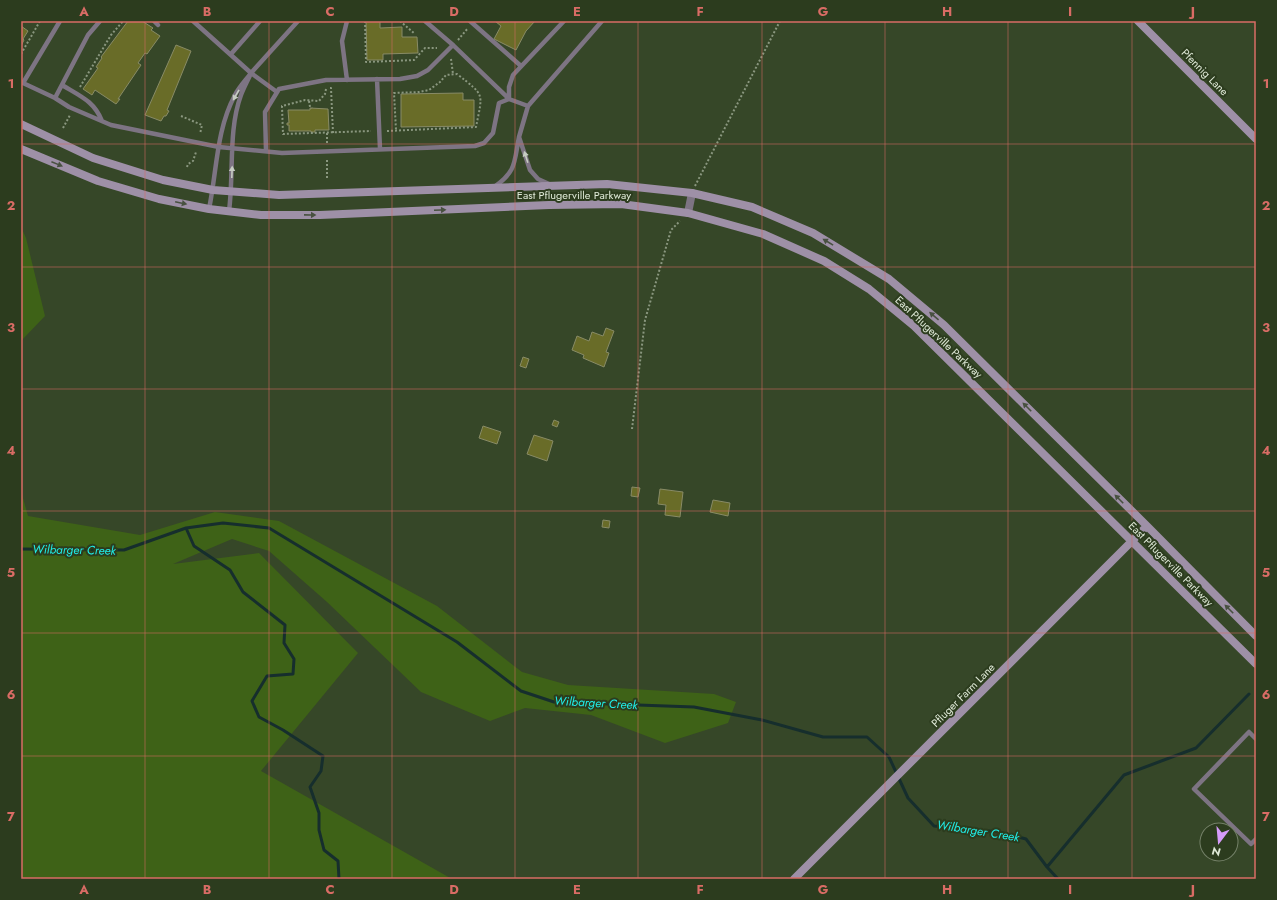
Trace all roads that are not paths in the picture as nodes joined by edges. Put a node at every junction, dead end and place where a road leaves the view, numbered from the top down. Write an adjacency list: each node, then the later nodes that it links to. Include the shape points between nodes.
1 (60, 21): 18 (lane)
2 (100, 21): 19 (lane, via 88,35)
3 (193, 21): 13 (lane)
4 (260, 21): 13 (lane)
5 (298, 21): 15 (lane)
6 (346, 21): 17 (lane, via 342,41)
7 (425, 21): 12 (lane)
8 (470, 21): 14 (lane)
9 (564, 21): 14 (lane)
10 (602, 21): 23 (lane)
11 (1138, 21): 27 (main road, Pfennig Lane)
12 (453, 45): 16 (lane, via 428,70 417,76); 22 (lane)
13 (231, 54): 15 (lane)
14 (521, 66): 22 (lane, via 513,75)
15 (251, 73): 20 (lane); 28 (lane, one-way to 28, via 235,94 224,120); 29 (lane, via 241,96)
16 (377, 79): 17 (lane); 31 (lane)
17 (347, 80): 20 (lane, via 326,80 279,88)
18 (22, 82): 21 (lane)
19 (62, 85): 21 (lane); 24 (lane, via 90,102 98,111)
20 (277, 92): 32 (lane, via 266,112)
21 (55, 98): 24 (lane)
22 (508, 99): 23 (lane); 31 (lane, via 499,103 493,133 484,143 475,146)
23 (528, 106): 26 (lane)
24 (102, 122): 28 (lane)
25 (21, 124): 35 (main road, East Pflugerville Parkway, via 93,158 163,180)
26 (520, 136): 33 (lane, one-way to 26, via 538,179 530,170); 34 (lane, via 513,169 506,178)
27 (1256, 139)
28 (219, 147): 29 (lane); 35 (lane)
29 (233, 148): 32 (lane); 36 (lane, one-way to 29)
30 (21, 149): 38 (main road, East Pflugerville Parkway, one-way to 38, via 98,181 159,199)
31 (380, 149): 32 (lane, via 282,153)
32 (266, 151)
33 (550, 185): 34 (main road, East Pflugerville Parkway); 37 (main road, East Pflugerville Parkway, via 607,184)
34 (493, 187): 36 (main road, East Pflugerville Parkway, via 279,195)
35 (213, 190): 36 (main road, East Pflugerville Parkway); 38 (lane)
36 (232, 191): 39 (lane)
37 (692, 193): 40 (street); 41 (main road, East Pflugerville Parkway, one-way to 37, via 944,324 889,279 813,232 752,207)
38 (209, 209): 39 (main road, East Pflugerville Parkway)
39 (229, 211): 40 (main road, East Pflugerville Parkway, one-way to 40, via 261,215 320,215 621,204)
40 (688, 213): 42 (main road, East Pflugerville Parkway, via 763,234 824,261 869,289 914,326)
41 (1147, 526): 42 (main road, Pfluger Farm Lane); 43 (main road, East Pflugerville Parkway, one-way to 41)
42 (1132, 541): 44 (main road, East Pflugerville Parkway); 47 (main road, Pfluger Farm Lane)
43 (1256, 636)
44 (1256, 664)
45 (1256, 739): 46 (lane, via 1249,732 1194,790 1251,844)
46 (1256, 839)
47 (794, 879)

